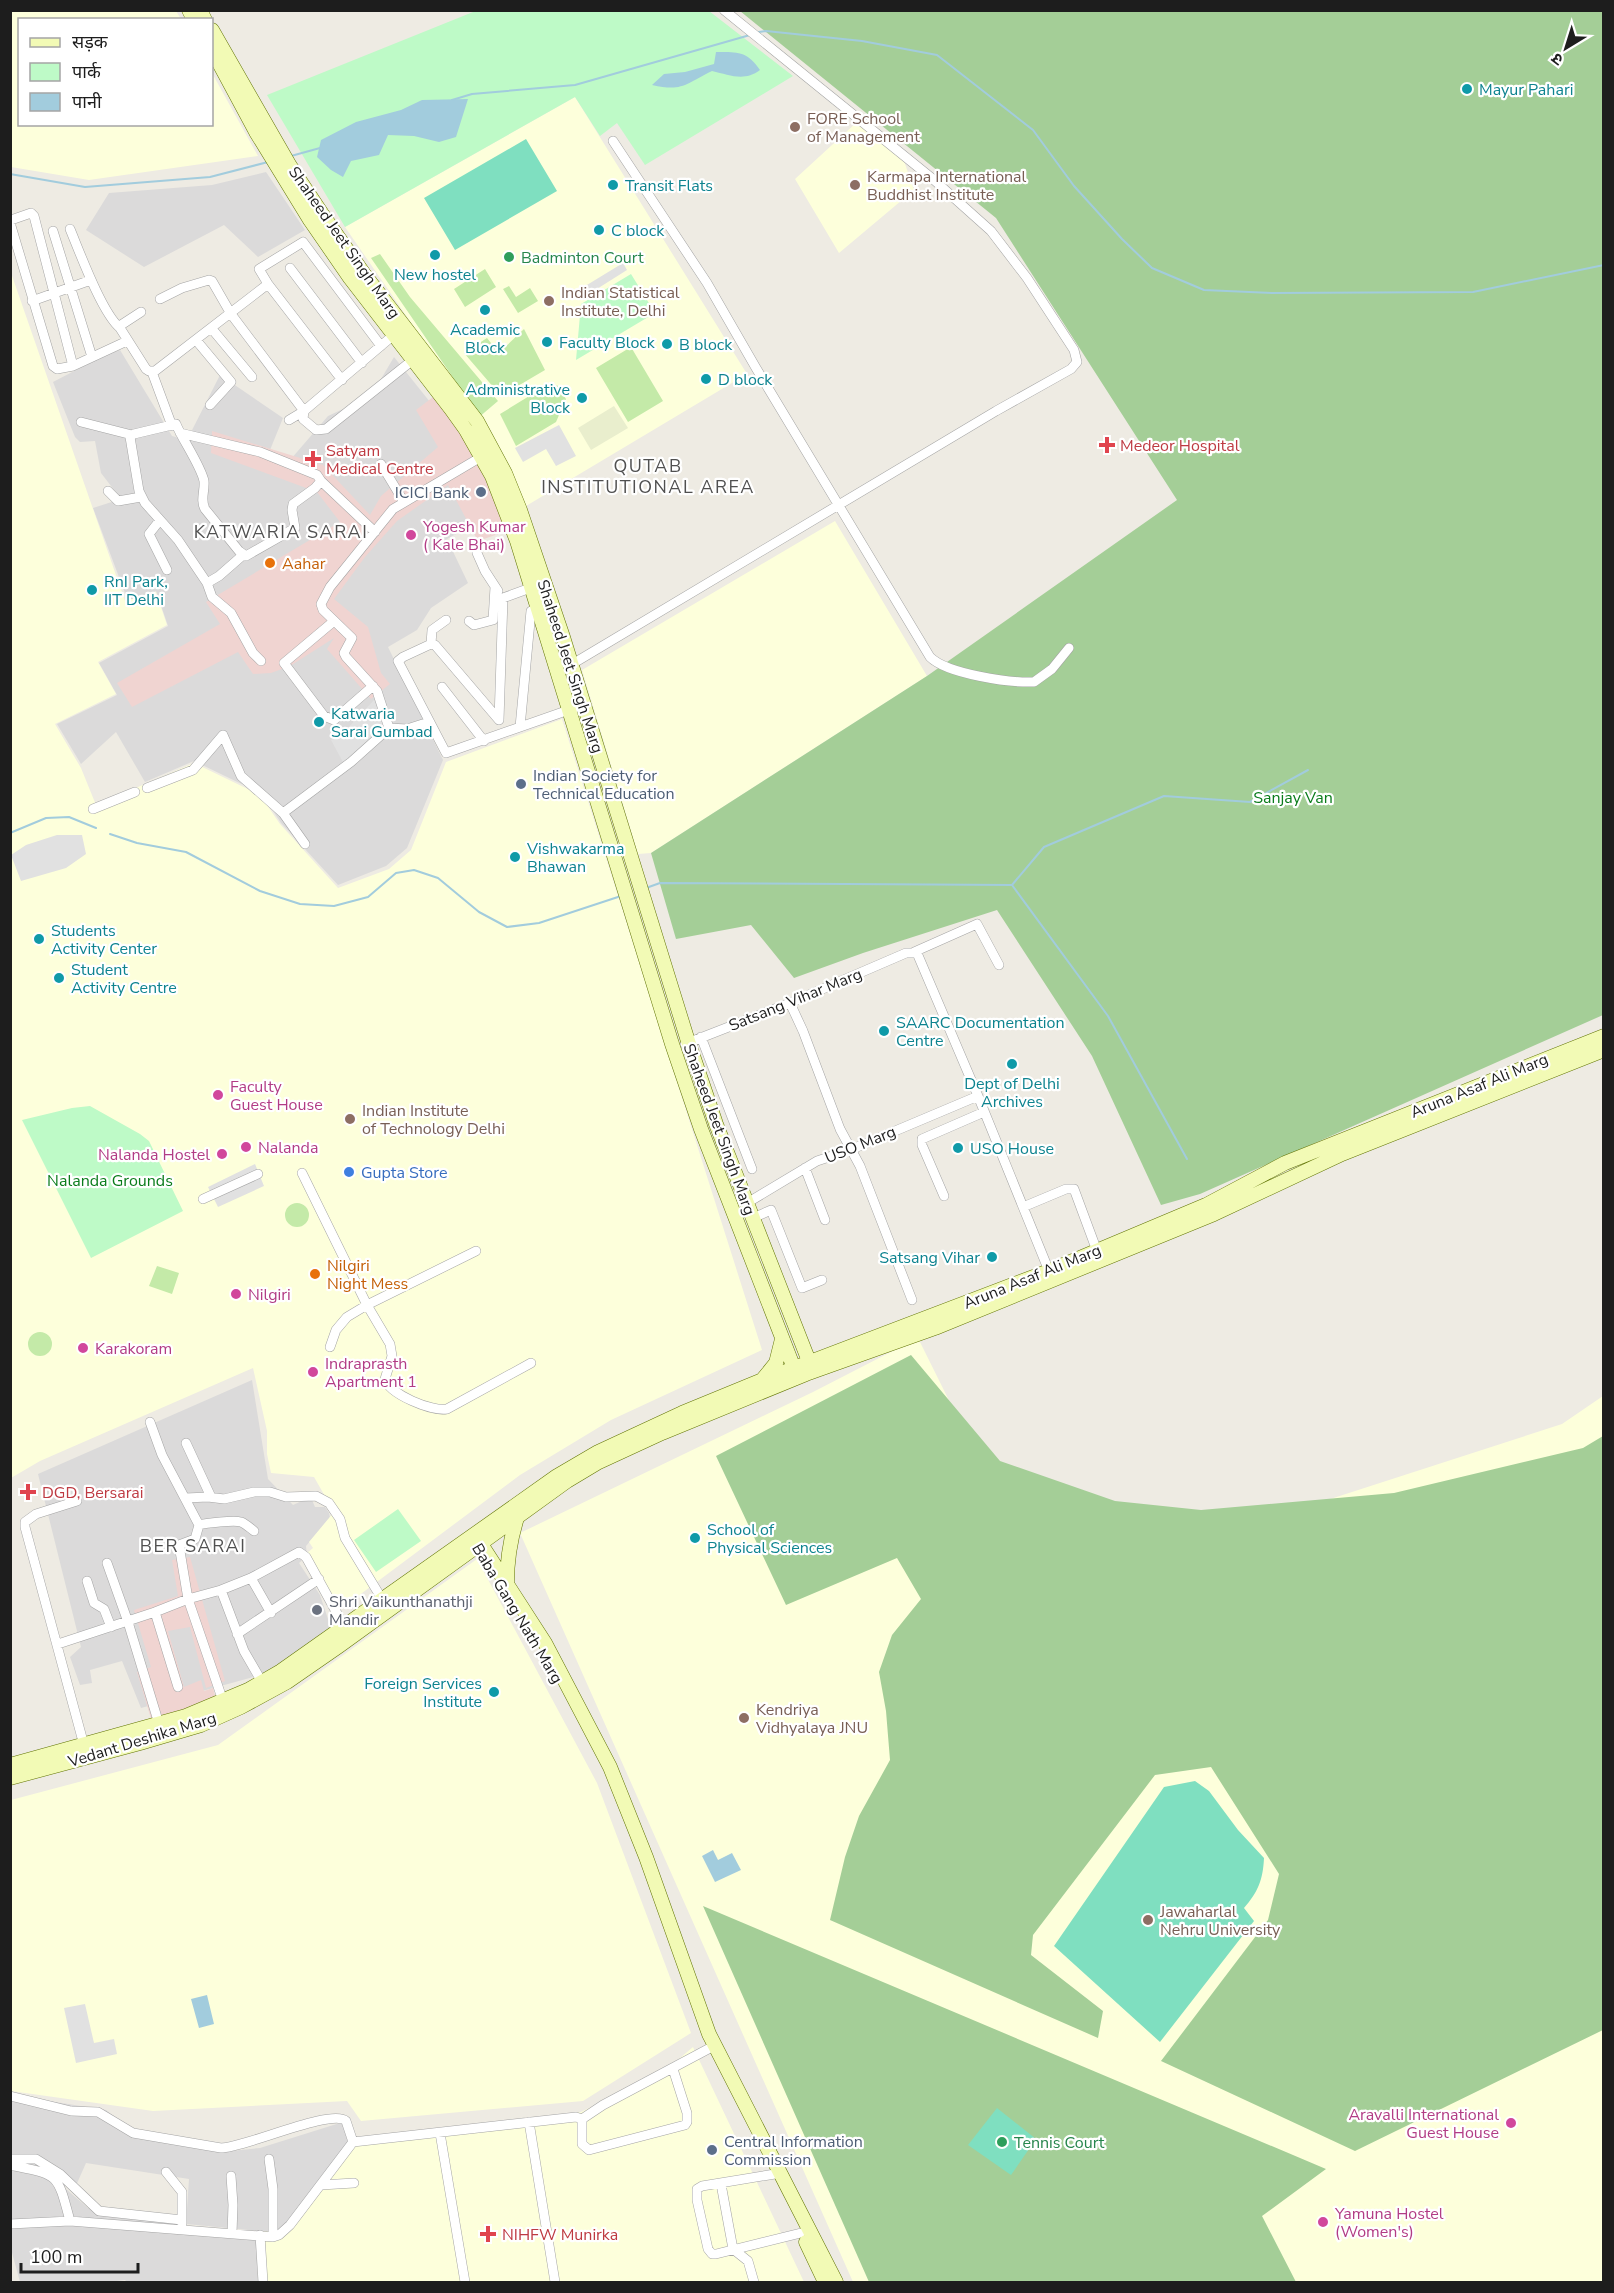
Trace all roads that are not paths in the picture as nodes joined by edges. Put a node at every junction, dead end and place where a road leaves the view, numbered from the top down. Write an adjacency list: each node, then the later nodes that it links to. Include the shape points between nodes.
1 (724, 10): 42 (street, via 991,231 1028,278 1078,359 1071,369)
2 (213, 32): 5 (main road, Shaheed Jeet Singh Marg)
3 (213, 52): 5 (main road, Shaheed Jeet Singh Marg)
4 (613, 141): 42 (street, via 707,283)
5 (280, 159): 19 (main road, Shaheed Jeet Singh Marg, via 323,240 350,278)
6 (70, 229): 9 (street)
7 (53, 231): 11 (street)
8 (290, 268): 25 (street)
9 (91, 280): 11 (street); 17 (street)
10 (268, 284): 16 (street); 22 (street, via 259,269 303,242); 29 (street)
11 (71, 287): 12 (street); 23 (street)
12 (54, 293): 14 (street); 14 (street, via 34,216 31,213 15,217 11,226); 26 (street)
13 (160, 299): 16 (street, via 209,280)
14 (32, 301): 26 (street, via 52,365 57,369)
15 (141, 312): 17 (street)
16 (231, 314): 18 (street); 31 (street)
17 (120, 328): 20 (street)
18 (212, 329): 21 (street); 28 (street)
19 (400, 330): 22 (street); 24 (main road, Shaheed Jeet Singh Marg); 36 (main road, Shaheed Jeet Singh Marg, via 477,421)
20 (127, 340): 23 (street); 27 (street)
21 (196, 340): 27 (street); 30 (street, via 231,382)
22 (381, 346): 25 (street)
23 (92, 357): 26 (street)
24 (414, 359): 31 (street, via 326,429 316,430 303,419); 36 (main road, Shaheed Jeet Singh Marg)
25 (362, 363): 29 (street)
26 (73, 366)
27 (152, 372): 34 (street)
28 (252, 377)
29 (342, 380): 31 (street)
30 (210, 405)
31 (304, 411): 32 (street)
32 (289, 420)
33 (81, 422): 35 (street)
34 (176, 430): 35 (street); 38 (street, via 260,452 317,475); 46 (street, via 204,482 202,504)
35 (132, 435): 40 (street)
36 (487, 453): 41 (street); 50 (main road, Shaheed Jeet Singh Marg); 59 (main road, Shaheed Jeet Singh Marg, via 520,510)
37 (381, 464): 41 (street)
38 (321, 481): 44 (street); 46 (street, via 293,504 293,530 251,555)
39 (108, 491): 40 (street, via 118,501)
40 (141, 496): 43 (street)
41 (404, 502): 44 (street, via 393,509)
42 (839, 504): 57 (street, via 934,662 961,673 1034,682 1052,669); 59 (street)
43 (160, 520): 47 (street, via 149,534); 48 (street)
44 (375, 532): 54 (street, via 322,599 323,610)
45 (477, 553): 49 (street)
46 (243, 555): 48 (street)
47 (167, 570)
48 (207, 583): 58 (street, via 212,597 231,613)
49 (495, 587): 51 (street); 55 (street, via 493,620 474,625)
50 (533, 587): 51 (street); 52 (main road, Shaheed Jeet Singh Marg)
51 (503, 598): 64 (street)
52 (539, 607): 59 (main road, Shaheed Jeet Singh Marg); 66 (street, via 531,611)
53 (446, 620): 56 (street, via 432,630)
54 (333, 621): 60 (street, via 352,638 344,653 346,657); 60 (street, via 284,663 324,716 334,720)
55 (469, 621)
56 (431, 644): 64 (street, via 441,650); 65 (street, via 398,661)
57 (1069, 648)
58 (261, 661)
59 (563, 665): 62 (main road, Shaheed Jeet Singh Marg); 63 (main road, Shaheed Jeet Singh Marg)
60 (373, 686): 67 (street)
61 (442, 687): 69 (street)
62 (583, 705): 63 (street); 79 (main road, Shaheed Jeet Singh Marg)
63 (569, 710): 66 (street); 80 (main road, Shaheed Jeet Singh Marg)
64 (499, 720): 68 (street)
65 (429, 722): 67 (street, via 407,729); 69 (street, via 446,753)
66 (520, 727): 68 (street)
67 (389, 728): 73 (street)
68 (499, 735): 69 (street)
69 (484, 741)
70 (147, 788): 73 (street, via 193,770 223,735 241,776)
71 (135, 792): 72 (street)
72 (93, 809)
73 (282, 813): 74 (street)
74 (305, 844)
75 (915, 953): 76 (street, Satsang Vihar Marg, via 977,924); 77 (street, Satsang Vihar Marg, via 906,953); 83 (street)
76 (999, 965)
77 (790, 1003): 79 (street, Satsang Vihar Marg); 85 (street)
78 (1604, 1036): 82 (main road, Aruna Asaf Ali Marg)
79 (695, 1040): 80 (street, Satsang Vihar Marg); 87 (street); 92 (main road, Shaheed Jeet Singh Marg, via 716,1124)
80 (673, 1048): 103 (main road, Shaheed Jeet Singh Marg)
81 (1604, 1050): 82 (main road, Aruna Asaf Ali Marg)
82 (1510, 1080): 97 (main road, Aruna Asaf Ali Marg, via 1285,1163 1206,1205); 102 (main road, Aruna Asaf Ali Marg, via 1214,1214)
83 (978, 1096): 84 (street); 85 (street, USO Marg)
84 (984, 1112): 90 (street, via 922,1139); 93 (street)
85 (850, 1150): 86 (street, USO Marg); 100 (street, via 860,1166)
86 (805, 1168): 92 (street, USO Marg); 95 (street)
87 (752, 1169)
88 (302, 1173): 101 (street)
89 (258, 1174): 91 (street)
90 (944, 1196)
91 (203, 1199)
92 (747, 1203): 94 (main road, Shaheed Jeet Singh Marg)
93 (1023, 1207): 97 (street, via 1074,1189); 98 (street)
94 (753, 1218): 99 (street, via 771,1210 802,1288); 106 (main road, Shaheed Jeet Singh Marg)
95 (825, 1220)
96 (476, 1251): 101 (street)
97 (1097, 1251): 98 (main road, Aruna Asaf Ali Marg)
98 (1049, 1271): 102 (main road, Aruna Asaf Ali Marg)
99 (822, 1280)
100 (912, 1300)
101 (367, 1305): 104 (street, via 340,1323); 105 (street, via 392,1350 385,1372 386,1384 429,1408 447,1409)
102 (933, 1322): 106 (main road, Aruna Asaf Ali Marg)
103 (782, 1339): 107 (main road, Shaheed Jeet Singh Marg); 108 (main road, via 776,1363)
104 (330, 1347)
105 (531, 1364)
106 (812, 1367): 107 (main road, Aruna Asaf Ali Marg)
107 (796, 1373): 108 (main road, Aruna Asaf Ali Marg); 114 (main road, Aruna Asaf Ali Marg, via 597,1463)
108 (760, 1381): 117 (main road, Aruna Asaf Ali Marg, via 586,1458 557,1476)
109 (150, 1422): 112 (street, via 162,1455)
110 (186, 1443): 111 (street)
111 (211, 1497): 112 (street); 125 (street, via 228,1499 270,1492 286,1497 316,1496 329,1503)
112 (186, 1498): 115 (street)
113 (77, 1501): 132 (street, via 36,1514 25,1527)
114 (517, 1518): 117 (main road, Aruna Asaf Ali Marg); 122 (main road, via 510,1539)
115 (199, 1525): 116 (street, via 237,1522); 124 (street, via 195,1539 179,1545)
116 (254, 1531)
117 (477, 1543): 122 (main road, Baba Gang Nath Marg); 125 (main road, Vedant Deshika Marg); 135 (main road, Baba Gang Nath Marg)
118 (106, 1563): 128 (street)
119 (250, 1578): 120 (street, via 299,1552); 123 (street); 127 (street)
120 (319, 1579): 127 (street); 129 (street)
121 (87, 1581): 130 (street, via 94,1603 104,1609)
122 (507, 1583): 135 (main road, Baba Gang Nath Marg, via 545,1643)
123 (221, 1590): 124 (street); 131 (street)
124 (188, 1599): 126 (street); 136 (street)
125 (386, 1606): 129 (main road, Vedant Deshika Marg); 139 (main road, Vedant Deshika Marg, via 287,1682 201,1725)
126 (155, 1612): 128 (street); 134 (street)
127 (271, 1613): 131 (street)
128 (128, 1622): 130 (street); 137 (street)
129 (344, 1626): 133 (main road, Vedant Deshika Marg)
130 (111, 1627): 132 (street)
131 (237, 1634): 133 (street)
132 (58, 1644): 140 (street)
133 (262, 1682): 136 (main road, Vedant Deshika Marg)
134 (178, 1687)
135 (572, 1700): 143 (main road, Baba Gang Nath Marg, via 626,1814)
136 (223, 1701): 137 (main road, Vedant Deshika Marg)
137 (159, 1724): 138 (main road, Vedant Deshika Marg)
138 (136, 1729): 139 (street); 140 (main road, Vedant Deshika Marg)
139 (140, 1743): 140 (main road, Vedant Deshika Marg)
140 (86, 1751): 141 (main road, Vedant Deshika Marg); 142 (main road, Vedant Deshika Marg)
141 (10, 1765)
142 (10, 1778)
143 (680, 1962): 144 (main road, Baba Gang Nath Marg, via 697,2021); 155 (main road, Baba Gang Nath Marg, via 714,2044)
144 (710, 2049): 145 (street); 155 (main road, Baba Gang Nath Marg)
145 (673, 2069): 147 (street); 147 (street, via 687,2113 685,2125 589,2150 582,2144)
146 (10, 2096): 150 (street, via 71,2111 98,2112 133,2133 221,2148 337,2117 346,2121)
147 (582, 2119): 148 (street)
148 (529, 2122): 149 (street); 170 (street)
149 (440, 2133): 150 (street); 169 (street)
150 (354, 2142): 159 (street)
151 (10, 2158): 162 (street, via 36,2159 60,2174 99,2211)
152 (270, 2158): 166 (street)
153 (10, 2165): 160 (street, via 41,2170 54,2178 62,2188)
154 (166, 2172): 162 (street, via 182,2192)
155 (777, 2175): 158 (street); 164 (main road, Baba Gang Nath Marg); 173 (main road, Baba Gang Nath Marg)
156 (231, 2176): 163 (street)
157 (354, 2183): 159 (street)
158 (721, 2184): 167 (street); 167 (street, via 700,2187 697,2200 710,2252)
159 (321, 2185): 166 (street, via 290,2225)
160 (70, 2221): 161 (street); 162 (street)
161 (10, 2224)
162 (182, 2225): 163 (street)
163 (232, 2233): 165 (street)
164 (801, 2233): 167 (street); 172 (main road, Baba Gang Nath Marg)
165 (260, 2235): 166 (street); 168 (street)
166 (273, 2236)
167 (733, 2249): 171 (street, via 748,2261)
168 (263, 2283)
169 (465, 2283)
170 (555, 2283)
171 (754, 2283)
172 (825, 2283)
173 (836, 2283)

